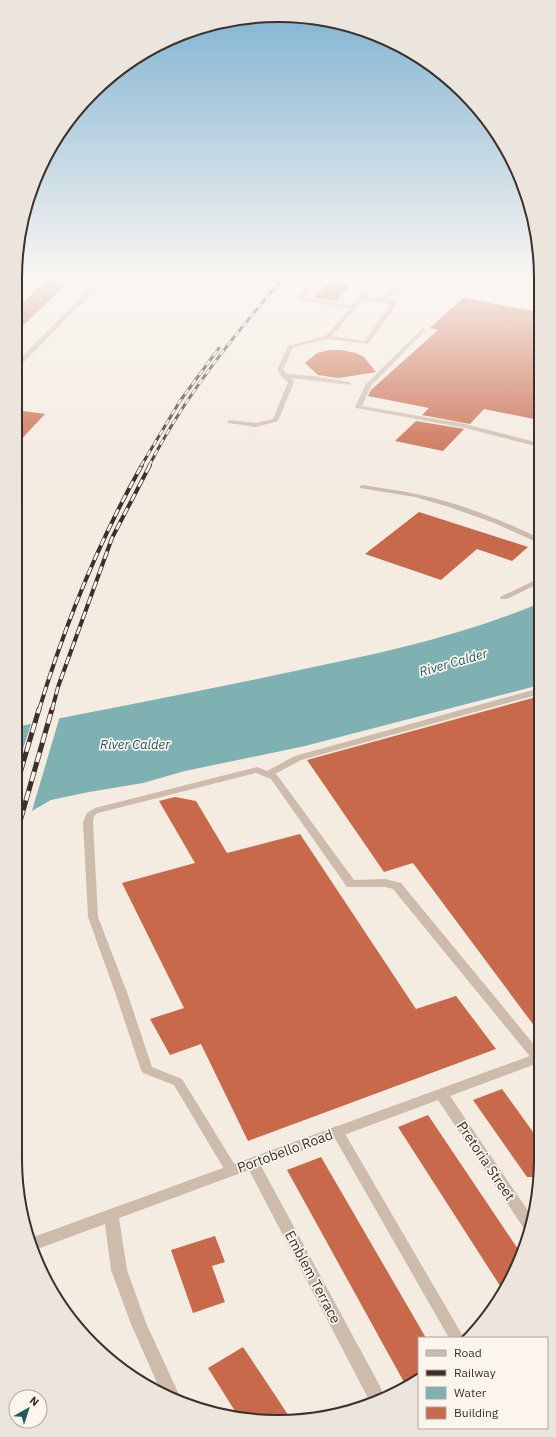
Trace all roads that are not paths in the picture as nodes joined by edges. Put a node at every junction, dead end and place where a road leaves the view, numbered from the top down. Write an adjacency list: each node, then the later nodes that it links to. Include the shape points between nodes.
1 (39, 344): 4 (street)
2 (300, 344): 5 (lane, via 291,346 280,370)
3 (409, 344): 8 (lane, via 368,385 358,407 465,426)
4 (22, 361)
5 (284, 376): 6 (lane); 7 (lane, via 291,382 276,420 256,425)
6 (349, 384)
7 (230, 422)
8 (534, 445)
9 (362, 487): 10 (lane, via 422,497)
10 (534, 538)
11 (534, 583): 12 (lane)
12 (504, 597)
13 (534, 693): 14 (lane, via 298,758)
14 (268, 774): 15 (lane, via 274,777 351,884 385,882 397,886); 20 (lane, via 257,770 95,811 90,815 88,822 93,917 147,1070 178,1082)
15 (534, 1052)
16 (534, 1061): 17 (street, Portobello Road)
17 (441, 1094): 18 (street, Portobello Road); 22 (street, Pretoria Street)
18 (337, 1131): 19 (street, Portobello Road); 24 (lane)
19 (252, 1163): 20 (street, Portobello Road); 26 (street, Emblem Terrace)
20 (232, 1170): 21 (street, Portobello Road)
21 (111, 1215): 23 (street, Portobello Road); 25 (street, via 118,1270)
22 (526, 1220)
23 (36, 1242)
24 (456, 1337)
25 (169, 1391)
26 (374, 1392)

